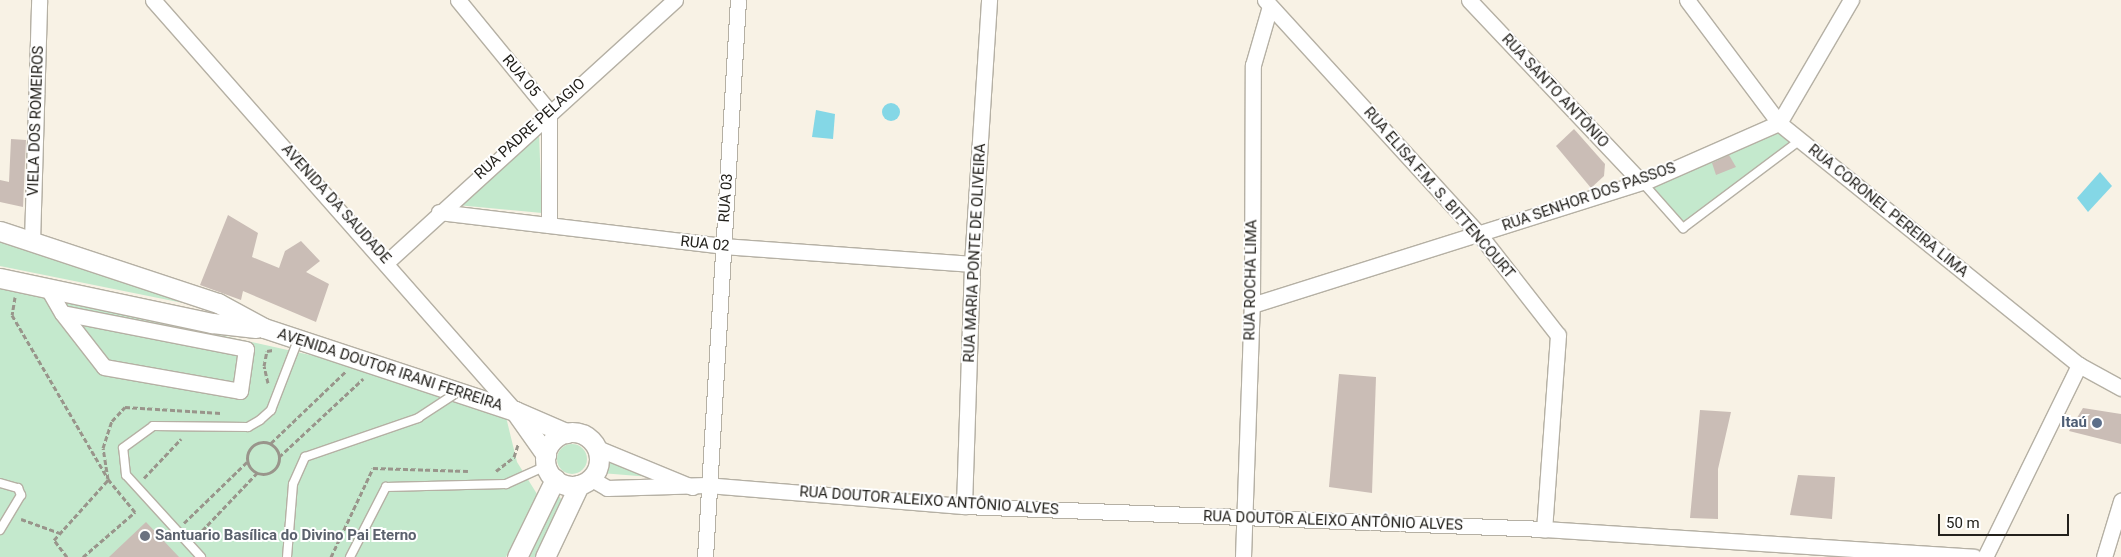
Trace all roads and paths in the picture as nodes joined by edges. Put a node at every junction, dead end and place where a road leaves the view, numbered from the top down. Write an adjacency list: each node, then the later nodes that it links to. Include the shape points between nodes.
1 (39, 0): 19 (street, VIELA DOS ROMEIROS)
2 (153, 0): 21 (street, AVENIDA DA SAUDADE)
3 (458, 0): 11 (street, RUA 05)
4 (675, 0): 11 (street, RUA PADRE PELAGIO)
5 (738, 0): 20 (street, RUA 03)
6 (989, 0): 22 (street, RUA MARIA PONTE DE OLIVEIRA)
7 (1469, 0): 14 (street, RUA SANTO ANTÔNIO)
8 (1687, 0): 12 (street, RUA CORONEL PEREIRA LIMA)
9 (1851, 0): 12 (street)
10 (1268, 3): 18 (street, RUA ELISA F.M. S. BITTENCOURT); 26 (street, RUA ROCHA LIMA, via 1253,65)
11 (549, 111): 15 (street, RUA PADRE PELAGIO); 16 (street, RUA 05)
12 (1779, 123): 13 (street, RUA CORONEL PEREIRA LIMA); 14 (street, RUA SENHOR DOS PASSOS)
13 (1800, 140): 14 (lane, via 1683,228); 31 (street, RUA CORONEL PEREIRA LIMA)
14 (1642, 182): 18 (street, RUA SENHOR DOS PASSOS)
15 (439, 212): 16 (street, RUA 02); 21 (street, RUA PADRE PELAGIO)
16 (550, 225): 20 (street, RUA 02)
17 (0, 231): 19 (street, AVENIDA DOUTOR IRANI FERREIRA)
18 (1479, 234): 26 (street, RUA SENHOR DOS PASSOS); 57 (street, RUA ELISA F.M. S. BITTENCOURT, via 1558,334)
19 (32, 242): 28 (street, AVENIDA DOUTOR IRANI FERREIRA, via 218,303)
20 (723, 246): 22 (street, RUA 02); 52 (street, RUA 03)
21 (388, 261): 35 (street, AVENIDA DA SAUDADE)
22 (972, 264): 54 (street, RUA MARIA PONTE DE OLIVEIRA)
23 (0, 278): 24 (street, AVENIDA DOUTOR IRANI FERREIRA)
24 (47, 287): 27 (street); 28 (street, AVENIDA DOUTOR IRANI FERREIRA, via 212,323)
25 (16, 295): 60 (path, via 12,315 108,479)
26 (1252, 305): 56 (street, RUA ROCHA LIMA)
27 (62, 313): 27 (street, via 104,367 240,390 246,349)
28 (264, 328): 29 (street, AVENIDA DOUTOR IRANI FERREIRA)
29 (298, 340): 30 (street, AVENIDA DOUTOR IRANI FERREIRA); 59 (lane, bridge, via 271,410 260,420 248,427 153,426 124,448 126,475)
30 (351, 358): 34 (street, AVENIDA DOUTOR IRANI FERREIRA); 41 (path, via 347,369)
31 (2079, 364): 33 (street, RUA CORONEL PEREIRA LIMA); 75 (street)
32 (367, 376): 43 (path)
33 (2121, 388)
34 (456, 393): 35 (street, AVENIDA DOUTOR IRANI FERREIRA); 67 (lane, bridge, via 418,418 306,457 293,484)
35 (515, 411): 38 (street, AVENIDA DOUTOR IRANI FERREIRA); 45 (street, AVENIDA DOUTOR IRANI FERREIRA)
36 (218, 412): 37 (path)
37 (211, 417)
38 (566, 433): 42 (street, via 587,436); 45 (street, via 552,441)
39 (514, 436): 47 (path, via 518,444 514,457 506,467)
40 (184, 437): 50 (path)
41 (271, 443): 43 (path); 44 (path, via 255,443)
42 (597, 448): 49 (street, via 599,461); 52 (street, RUA DOUTOR ALEIXO ANTÔNIO ALVES)
43 (279, 457): 48 (path, via 272,471)
44 (247, 462): 48 (path); 59 (path)
45 (549, 466): 49 (street); 69 (lane, via 506,484 386,487); 70 (street)
46 (477, 471): 68 (path, via 373,468)
47 (486, 471)
48 (257, 473): 62 (path)
49 (585, 481): 52 (street, RUA DOUTOR ALEIXO ANTÔNIO ALVES, via 607,488); 71 (street)
50 (141, 482)
51 (0, 483): 55 (lane, via 18,488 21,495)
52 (700, 486): 54 (street, RUA DOUTOR ALEIXO ANTÔNIO ALVES); 72 (street, RUA 03)
53 (2121, 501): 76 (street)
54 (964, 506): 56 (street, RUA DOUTOR ALEIXO ANTÔNIO ALVES)
55 (12, 516): 58 (lane); 60 (path)
56 (1244, 518): 57 (street, RUA DOUTOR ALEIXO ANTÔNIO ALVES); 73 (street, RUA ROCHA LIMA)
57 (1544, 529): 63 (street, RUA DOUTOR ALEIXO ANTÔNIO ALVES)
58 (0, 530)
59 (176, 530): 62 (lane, bridge)
60 (60, 533): 64 (path, via 54,540)
61 (104, 538): 65 (path)
62 (189, 544): 66 (lane, bridge)
63 (1731, 549): 74 (street, RUA DOUTOR ALEIXO ANTÔNIO ALVES)
64 (67, 557)
65 (83, 557)
66 (201, 557)
67 (287, 557)
68 (331, 557)
69 (350, 557)
70 (518, 557)
71 (545, 557)
72 (704, 557)
73 (1243, 557)
74 (1974, 557)
75 (1985, 557)
76 (2104, 557)

